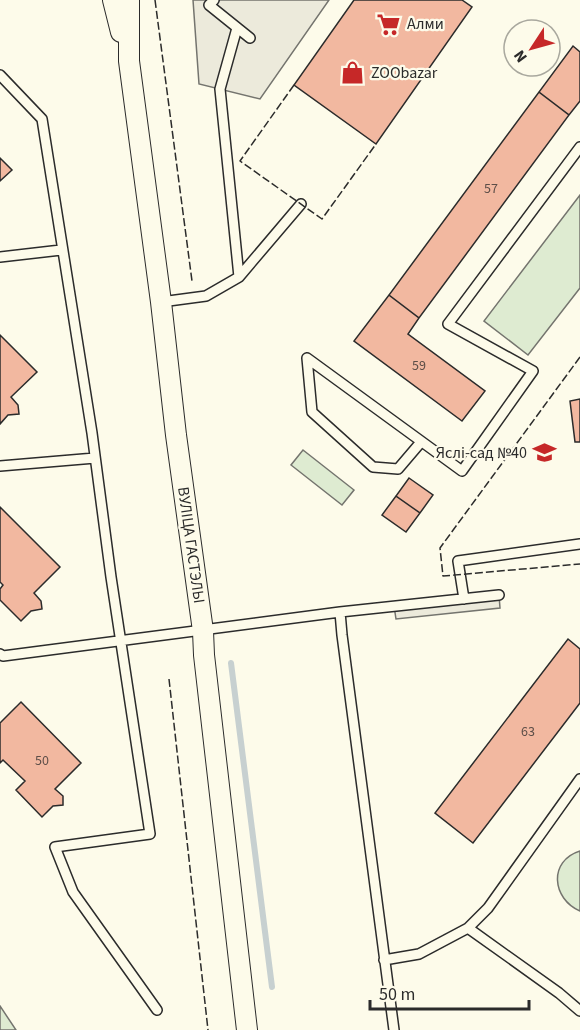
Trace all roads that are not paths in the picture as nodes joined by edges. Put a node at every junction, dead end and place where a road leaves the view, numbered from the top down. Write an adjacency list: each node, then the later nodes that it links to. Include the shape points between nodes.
1 (113, 0): 6 (street, ВУЛІЦА ГАСТЭЛЫ)
2 (129, 0): 6 (street, ВУЛІЦА ГАСТЭЛЫ)
3 (214, 0): 4 (lane, via 209,6)
4 (237, 28): 5 (lane); 12 (lane, via 220,89)
5 (250, 38)
6 (129, 61): 13 (street, ВУЛІЦА ГАСТЭЛЫ)
7 (0, 75): 10 (lane, via 42,119)
8 (580, 147): 14 (lane, via 448,324 533,371 462,471)
9 (301, 204): 12 (lane)
10 (62, 250): 11 (lane); 15 (lane)
11 (0, 257)
12 (239, 277): 13 (lane, via 206,296)
13 (161, 302): 21 (street, ВУЛІЦА ГАСТЭЛЫ)
14 (421, 442): 14 (lane, via 364,400 307,358 312,412 373,467 398,469)
15 (95, 458): 16 (lane); 22 (lane)
16 (0, 466)
17 (580, 544): 19 (lane, via 458,561)
18 (499, 595): 19 (lane)
19 (464, 599): 20 (lane)
20 (340, 612): 21 (lane); 26 (lane)
21 (203, 631): 22 (lane); 29 (street, ВУЛІЦА ГАСТЭЛЫ)
22 (120, 641): 23 (lane); 27 (lane, via 150,834 55,847 73,892)
23 (0, 654)
24 (580, 779): 25 (lane, via 488,908)
25 (468, 928): 26 (lane, via 418,954); 28 (lane)
26 (384, 960): 30 (lane)
27 (157, 1010)
28 (580, 1011)
29 (247, 1030)
30 (394, 1030)

